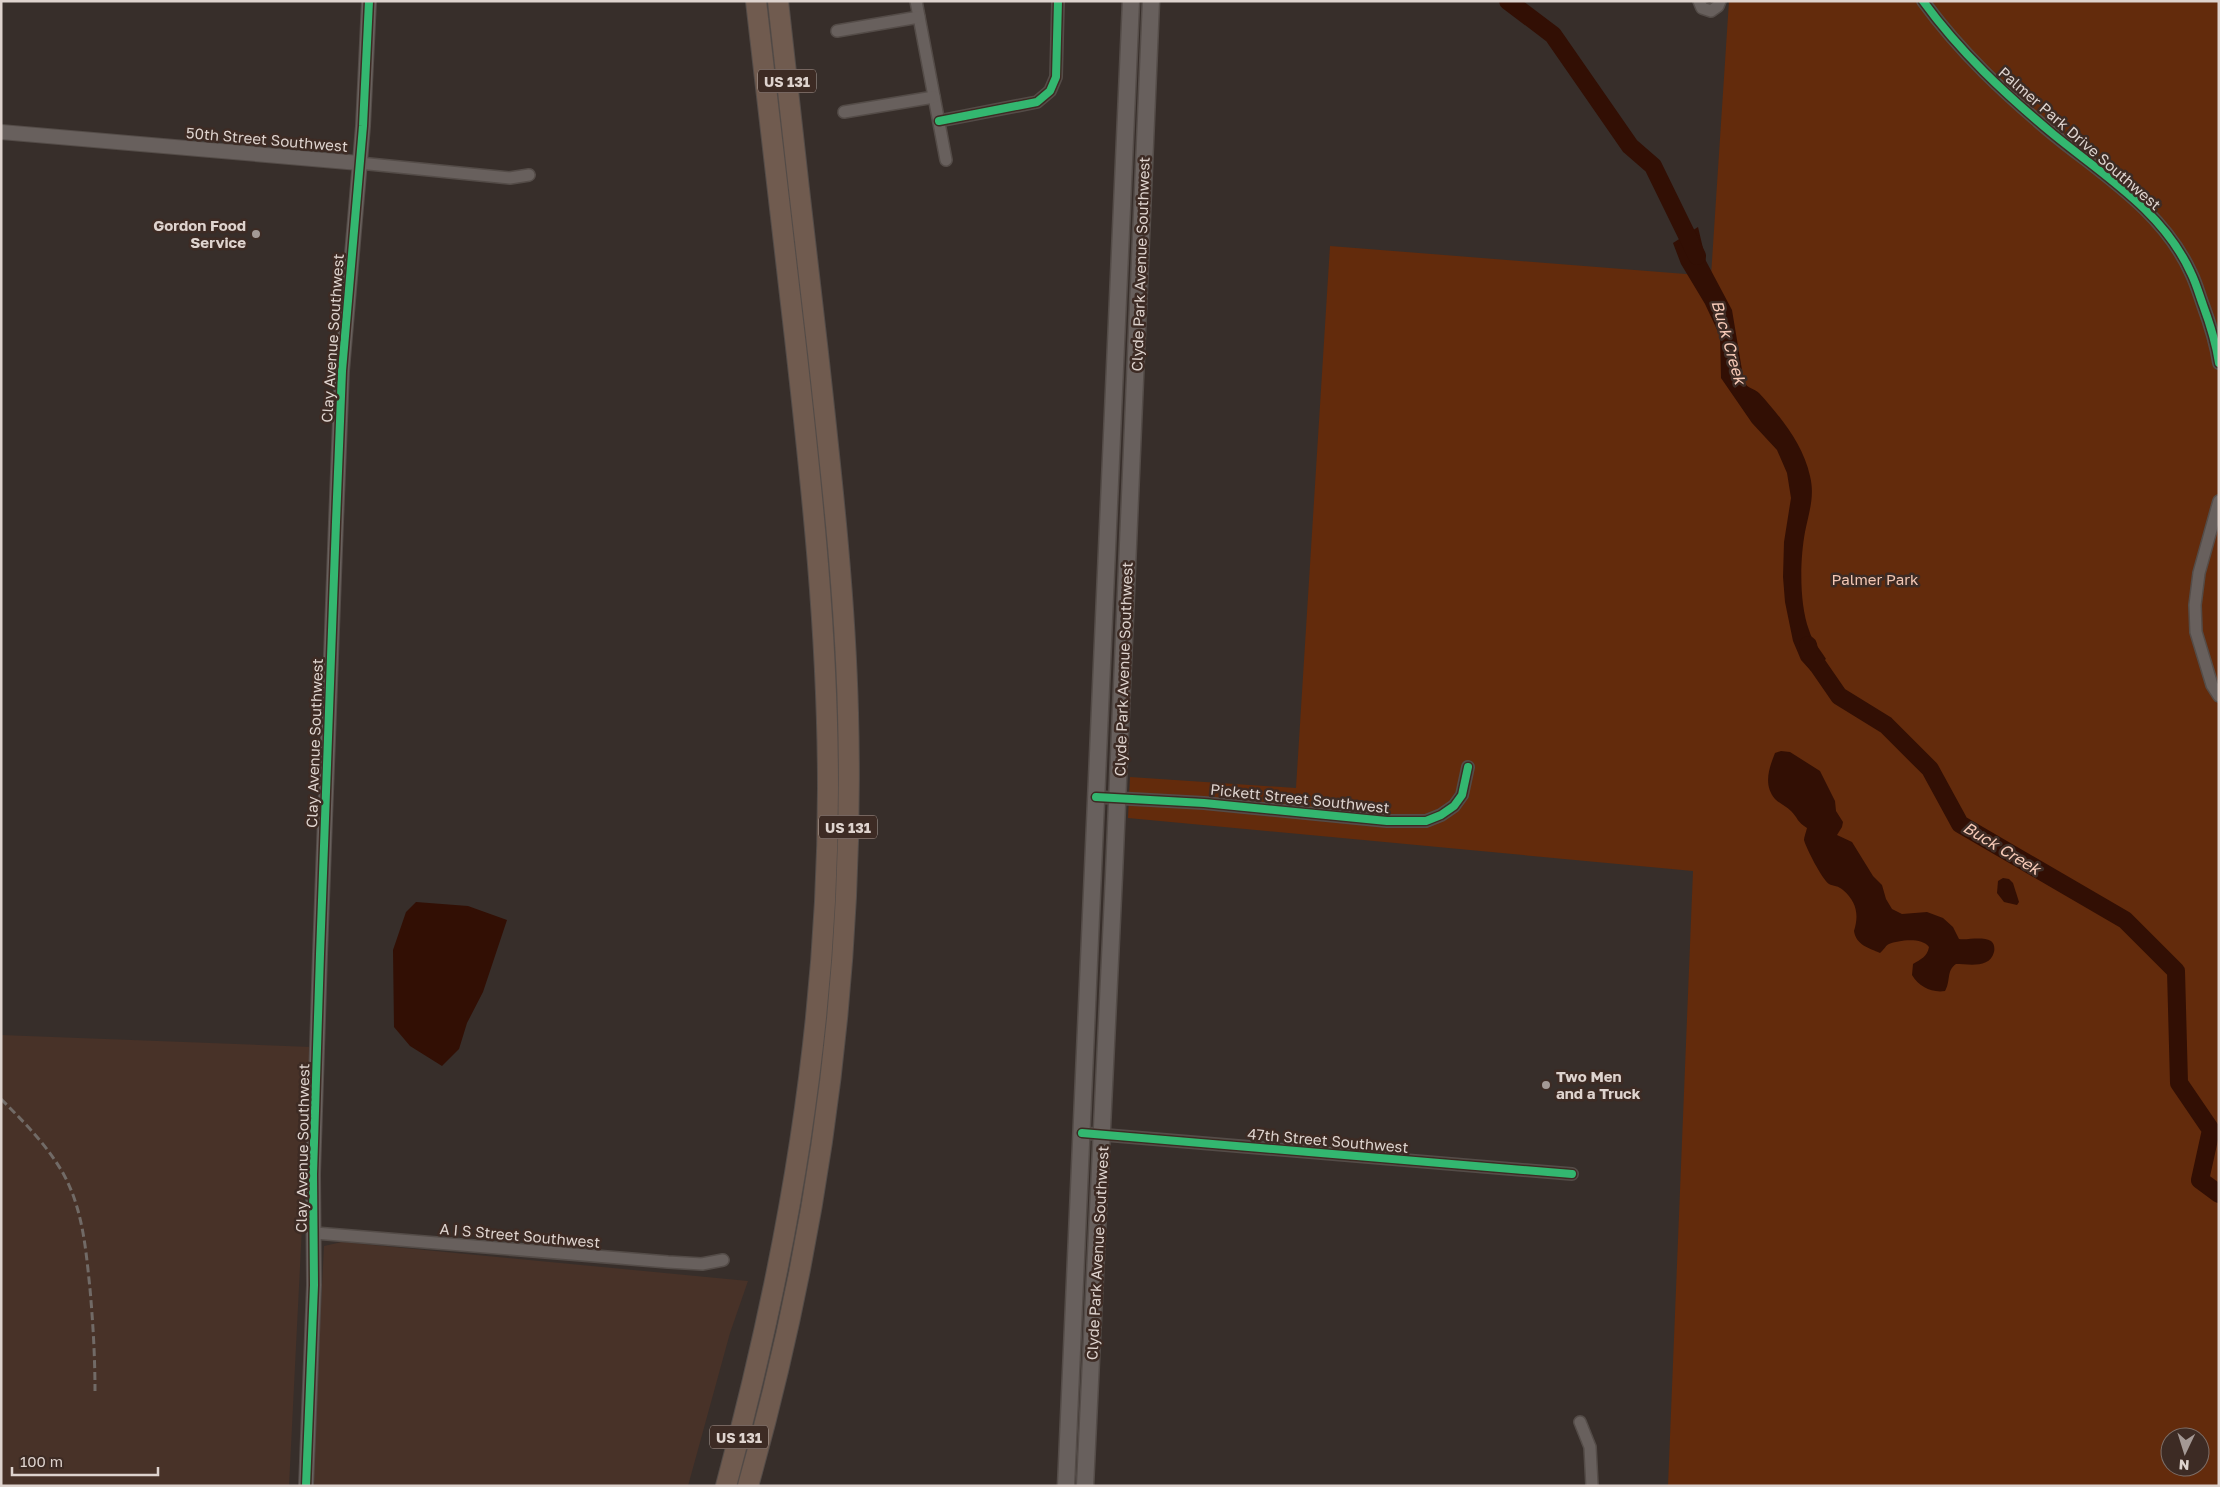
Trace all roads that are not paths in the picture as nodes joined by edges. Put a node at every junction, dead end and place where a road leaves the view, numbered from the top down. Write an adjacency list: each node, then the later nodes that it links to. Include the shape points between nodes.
1 (370, 1): 20 (street, Clay Avenue Southwest)
2 (756, 1): 40 (highway, US 131, via 818,546 825,652 828,791 825,901 809,1082 788,1226)
3 (778, 1): 38 (highway, US 131, via 842,577 849,785 843,942 831,1077)
4 (916, 1): 11 (street)
5 (1058, 1): 15 (street, via 1056,77 1046,96 1030,104)
6 (1131, 1): 17 (main road, Clyde Park Avenue Southwest)
7 (1151, 1): 18 (main road, Clyde Park Avenue Southwest)
8 (1720, 1): 10 (street, via 1710,11)
9 (1923, 1): 22 (street, Palmer Park Drive Southwest, via 1942,27 1996,86 2116,183 2168,235 2190,272 2211,328)
10 (1698, 2)
11 (919, 17): 12 (street); 13 (street)
12 (837, 31)
13 (934, 97): 14 (street); 15 (street)
14 (844, 112)
15 (939, 121): 19 (street)
16 (1, 132): 20 (street, 50th Street Southwest)
17 (1124, 158): 18 (main road); 23 (main road, Clyde Park Avenue Southwest)
18 (1144, 159): 24 (main road, Clyde Park Avenue Southwest)
19 (946, 160)
20 (359, 163): 21 (street, 50th Street Southwest, via 510,178); 35 (street, Clay Avenue Southwest, via 342,371 314,1159)
21 (529, 175)
22 (2219, 363)
23 (1113, 425): 24 (main road); 27 (main road, Clyde Park Avenue Southwest)
24 (1133, 426): 28 (main road, Clyde Park Avenue Southwest)
25 (2219, 501): 26 (street, via 2199,573 2195,605 2196,632 2212,685)
26 (2219, 696)
27 (1101, 697): 28 (main road); 30 (main road, Clyde Park Avenue Southwest)
28 (1122, 698): 31 (main road, Clyde Park Avenue Southwest)
29 (1468, 767): 31 (street, Pickett Street Southwest, via 1462,796 1441,815 1426,820 1387,821 1204,802)
30 (1096, 797): 31 (street, Pickett Street Southwest); 32 (main road, Clyde Park Avenue Southwest)
31 (1117, 798): 33 (main road, Clyde Park Avenue Southwest)
32 (1082, 1133): 33 (street, 47th Street Southwest); 37 (main road, Clyde Park Avenue Southwest)
33 (1102, 1135): 34 (street, 47th Street Southwest); 39 (main road, Clyde Park Avenue Southwest)
34 (1572, 1174)
35 (315, 1233): 36 (street, A I S Street Southwest, via 668,1262 702,1264); 42 (street, Clay Avenue Southwest)
36 (723, 1260)
37 (1073, 1324): 39 (main road, via 1078,1364 1085,1370); 47 (main road, Clyde Park Avenue Southwest)
38 (789, 1326): 45 (highway, US 131); 46 (highway)
39 (1092, 1368): 48 (main road, Clyde Park Avenue Southwest)
40 (752, 1388): 43 (highway); 44 (highway, US 131)
41 (1580, 1422): 49 (street, via 1590,1447)
42 (306, 1486)
43 (716, 1486)
44 (726, 1486)
45 (748, 1486)
46 (756, 1486)
47 (1066, 1486)
48 (1085, 1486)
49 (1592, 1486)

